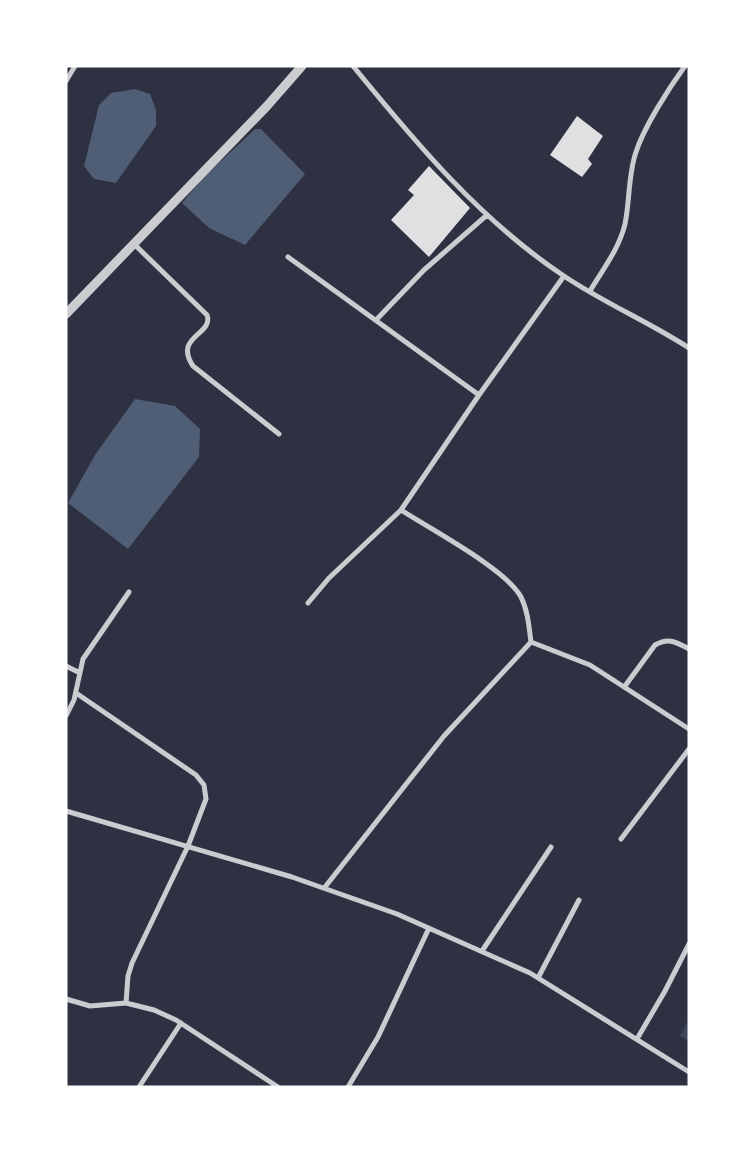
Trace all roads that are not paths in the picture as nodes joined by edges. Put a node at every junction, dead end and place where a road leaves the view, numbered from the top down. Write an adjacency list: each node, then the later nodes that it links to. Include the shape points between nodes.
1 (75, 66): 5 (street)
2 (302, 66): 7 (street)
3 (352, 66): 6 (street, via 412,137)
4 (685, 66): 10 (street, via 636,152 630,171 625,222 616,250)
5 (66, 81)
6 (487, 215): 9 (street); 12 (street, via 424,270)
7 (134, 244): 11 (street); 15 (street, via 207,314 206,324 187,345 186,353 192,366)
8 (288, 256): 12 (street)
9 (564, 276): 10 (street); 14 (street)
10 (590, 291): 13 (street)
11 (66, 314)
12 (377, 319): 14 (street)
13 (689, 348)
14 (479, 395): 16 (street)
15 (279, 434)
16 (400, 510): 18 (street, via 329,578); 19 (street, via 479,558 520,595 526,609)
17 (129, 592): 22 (street, via 83,658)
18 (308, 603)
19 (531, 642): 23 (street, via 590,665); 32 (street, via 444,736)
20 (689, 649): 23 (street, via 668,640 655,645)
21 (66, 666): 22 (street)
22 (78, 672): 24 (street)
23 (625, 686): 26 (street)
24 (76, 693): 25 (street); 30 (street, via 201,780 206,799)
25 (66, 716)
26 (689, 729)
27 (689, 749): 29 (street)
28 (66, 811): 30 (street)
29 (621, 839)
30 (188, 846): 32 (street); 39 (street, via 135,956 128,976)
31 (551, 847): 36 (street)
32 (325, 887): 34 (street)
33 (579, 900): 37 (street)
34 (429, 928): 36 (street); 45 (street, via 378,1038)
35 (689, 944): 41 (street)
36 (482, 951): 37 (street)
37 (538, 978): 41 (street)
38 (66, 999): 39 (street, via 90,1006)
39 (126, 1003): 40 (street, via 154,1010)
40 (181, 1023): 43 (street); 44 (street)
41 (637, 1038): 42 (street)
42 (689, 1072)
43 (139, 1087)
44 (278, 1087)
45 (348, 1087)

